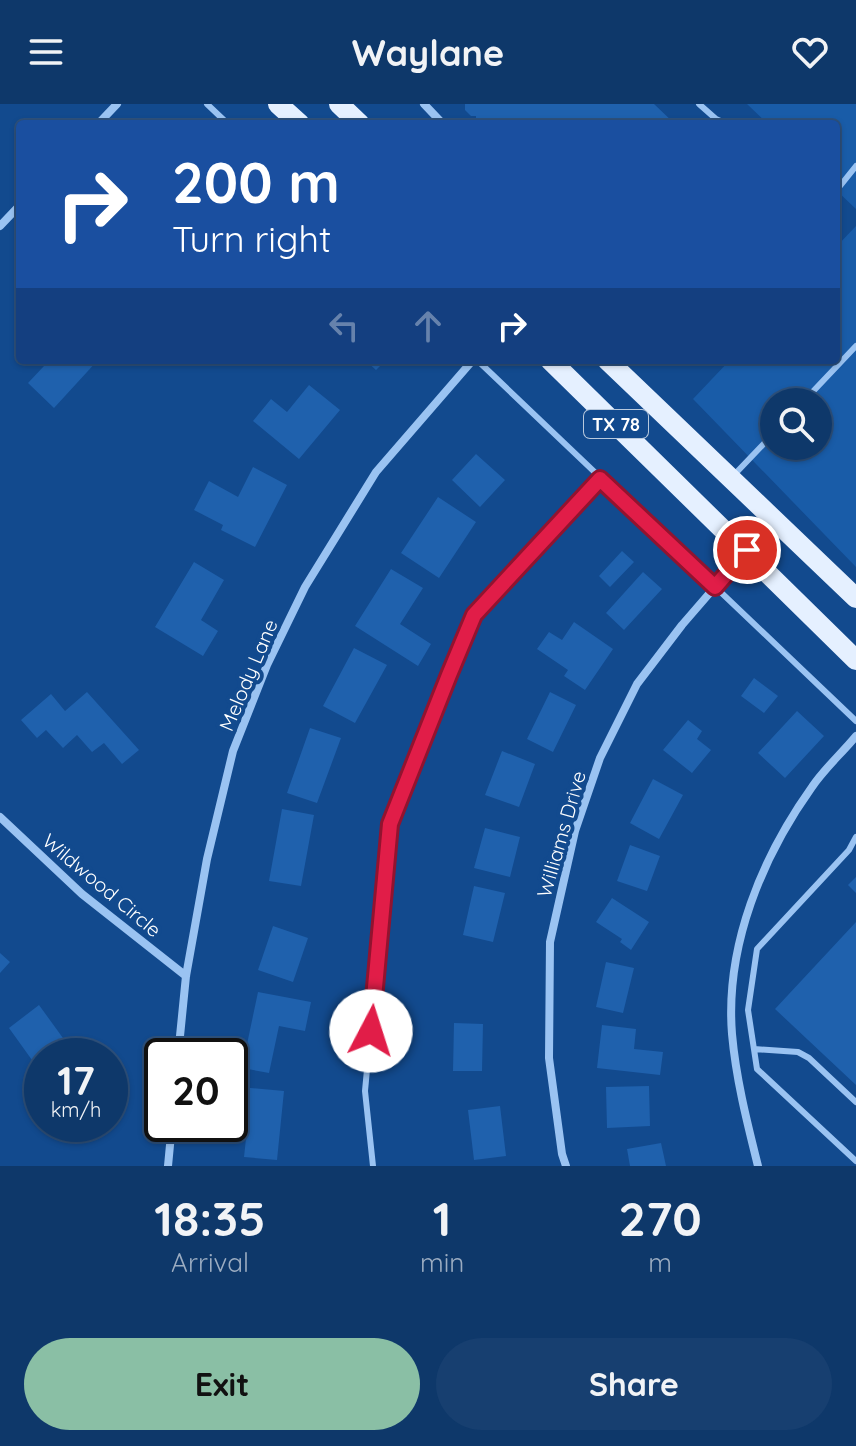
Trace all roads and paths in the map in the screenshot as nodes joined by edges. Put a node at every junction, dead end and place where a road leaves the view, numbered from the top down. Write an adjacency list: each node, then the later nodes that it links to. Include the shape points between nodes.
1 (117, 104): 7 (street)
2 (207, 104): 8 (lane)
3 (278, 104): 9 (main road)
4 (339, 104): 10 (main road)
5 (424, 104): 11 (street)
6 (699, 104): 12 (lane)
7 (102, 120)
8 (224, 120)
9 (296, 120)
10 (356, 120)
11 (439, 120)
12 (718, 120)
13 (856, 166): 14 (lane)
14 (840, 186)
15 (16, 209): 16 (street)
16 (0, 226)
17 (856, 346): 18 (lane)
18 (840, 363)
19 (471, 364): 37 (street, Melody Lane, via 376,472 305,587 267,665 233,751)
20 (479, 364): 27 (lane)
21 (554, 364): 29 (main road, TX 78)
22 (611, 364): 26 (main road, TX 78)
23 (839, 364): 24 (lane)
24 (816, 388)
25 (760, 448): 26 (lane)
26 (731, 478): 28 (main road, TX 78)
27 (600, 479): 30 (lane); 44 (lane, via 474,615 390,824 365,1091)
28 (774, 520): 29 (street, Williams Drive); 31 (main road, TX 78)
29 (747, 550): 30 (street, Williams Drive); 32 (main road, TX 78)
30 (715, 587): 33 (lane); 45 (street, Williams Drive, via 637,684 600,758 575,831 550,942 549,1058)
31 (856, 598)
32 (856, 660)
33 (856, 721)
34 (856, 736): 46 (street, via 814,783 768,859 750,904 733,977 732,1032)
35 (0, 817): 37 (street, Wildwood Circle, via 82,894)
36 (856, 837): 39 (lane, via 757,949 748,1010)
37 (186, 976): 38 (street, Melody Lane)
38 (180, 1038)
39 (754, 1049): 40 (lane, via 798,1052); 42 (lane, via 757,1069)
40 (856, 1102)
41 (170, 1142): 43 (street)
42 (856, 1161)
43 (168, 1166)
44 (373, 1166)
45 (566, 1166)
46 (758, 1166)

